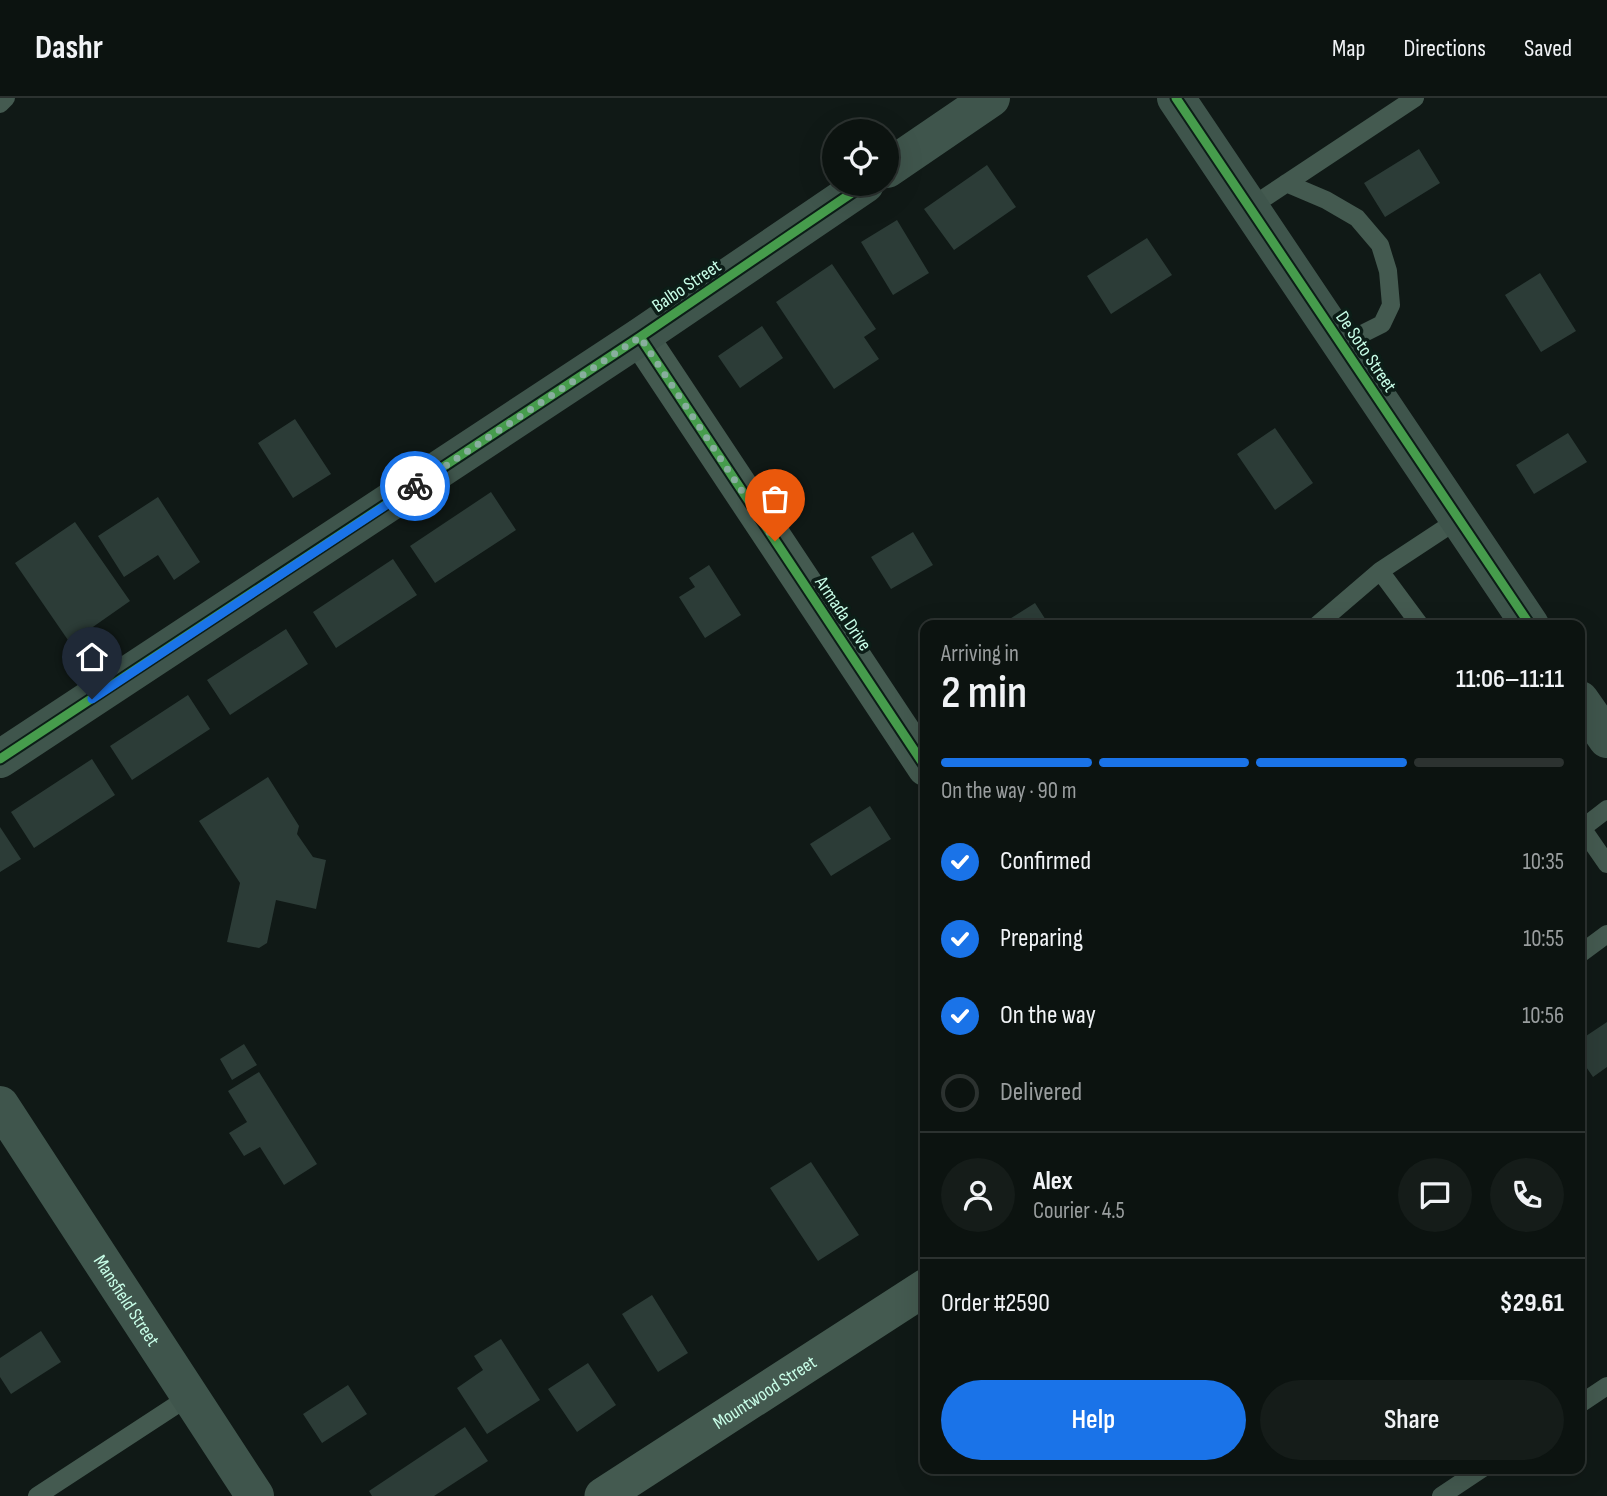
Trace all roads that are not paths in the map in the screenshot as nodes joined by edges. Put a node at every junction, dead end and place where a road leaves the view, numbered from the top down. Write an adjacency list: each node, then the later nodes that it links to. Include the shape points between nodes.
1 (6, 98): 5 (lane)
2 (991, 98): 6 (street)
3 (1176, 98): 9 (street, De Soto Street)
4 (1415, 98): 7 (lane)
5 (0, 104)
6 (899, 161)
7 (1286, 183): 9 (lane); 11 (lane, via 1357,218 1380,245 1391,305 1382,324)
8 (847, 196): 10 (street, Balbo Street)
9 (1249, 208): 11 (street, De Soto Street)
10 (640, 337): 19 (street, Balbo Street); 20 (street, Armada Drive)
11 (1342, 344): 12 (street, De Soto Street)
12 (1459, 519): 13 (lane); 16 (street, De Soto Street)
13 (1380, 571): 14 (lane); 15 (lane)
14 (1323, 620)
15 (1416, 620)
16 (1527, 620)
17 (1585, 707): 18 (street)
18 (1607, 739)
19 (0, 759)
20 (920, 759)
21 (1607, 809): 22 (lane)
22 (1585, 826)
23 (1585, 834): 24 (lane)
24 (1607, 864)
25 (1607, 934): 26 (lane)
26 (1585, 950)
27 (0, 1105): 30 (street, Mansfield Street)
28 (920, 1291): 35 (street, Mountwood Street)
29 (1607, 1386): 31 (lane)
30 (190, 1396): 33 (lane); 34 (street, Mansfield Street)
31 (1585, 1401)
32 (1474, 1474): 36 (lane)
33 (37, 1496)
34 (255, 1496)
35 (603, 1496)
36 (1441, 1496)

